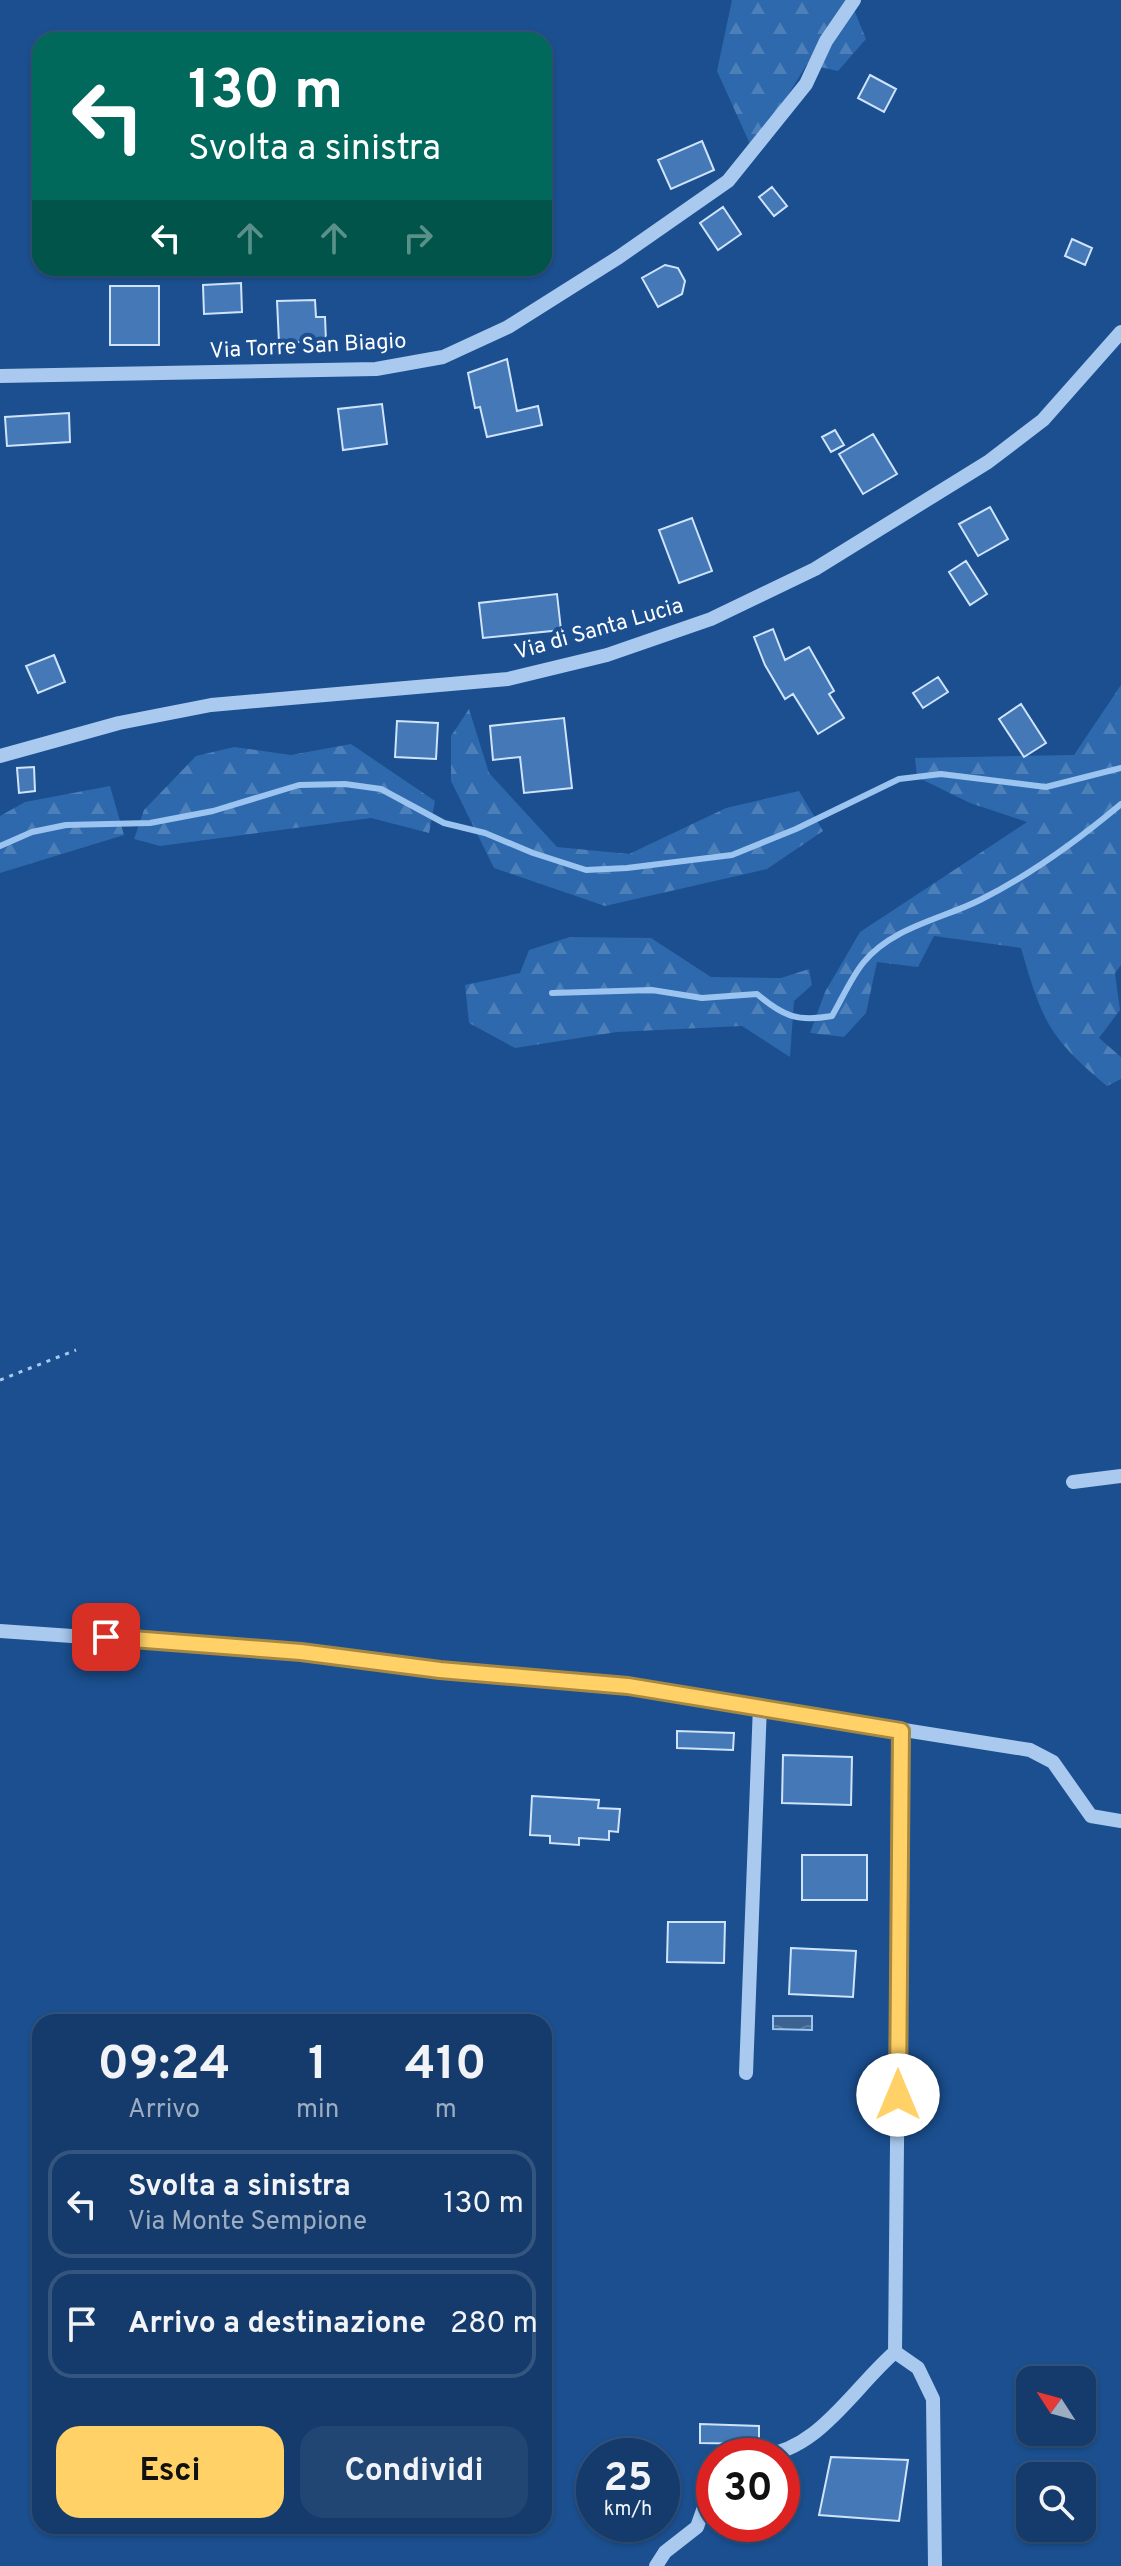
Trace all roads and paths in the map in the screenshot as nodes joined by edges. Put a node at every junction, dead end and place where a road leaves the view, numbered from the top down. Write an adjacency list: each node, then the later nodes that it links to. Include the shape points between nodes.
1 (854, 0): 3 (street, Via Torre San Biagio, via 806,84 728,181 551,302 458,351 376,369)
2 (1121, 332): 4 (street, Via di Santa Lucia, via 1043,420 968,476 788,583 688,628 508,679 201,707)
3 (0, 376)
4 (0, 756)
5 (76, 1350): 6 (path)
6 (0, 1380)
7 (1121, 1476): 8 (street)
8 (1073, 1482)
9 (0, 1631): 10 (street, via 301,1652)
10 (760, 1705): 11 (street); 13 (street)
11 (901, 1731): 12 (street, via 1030,1750 1053,1762 1091,1816); 14 (street)
12 (1121, 1821)
13 (746, 2073)
14 (895, 2352): 15 (street); 18 (street, via 918,2368 933,2399)
15 (800, 2442)
16 (696, 2528): 17 (street)
17 (656, 2566)
18 (935, 2566)

